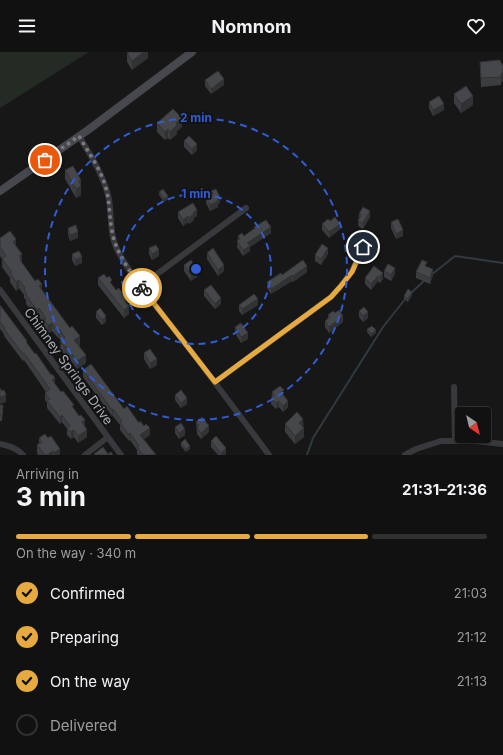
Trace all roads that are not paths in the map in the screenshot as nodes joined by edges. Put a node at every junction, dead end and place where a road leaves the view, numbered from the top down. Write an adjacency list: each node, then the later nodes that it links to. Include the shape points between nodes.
1 (192, 52): 2 (street)
2 (79, 136): 3 (street); 6 (street, via 105,184 114,243)
3 (0, 191)
4 (246, 208): 6 (street)
5 (363, 247): 8 (street, via 352,272 331,297)
6 (141, 286): 8 (street)
7 (0, 290): 10 (street, Chimney Springs Drive)
8 (215, 382): 18 (street)
9 (454, 387): 11 (street)
10 (108, 437): 16 (street); 17 (street, Chimney Springs Drive)
11 (455, 441): 19 (street, via 441,441)
12 (491, 443): 14 (street)
13 (0, 444): 15 (street, via 12,447)
14 (503, 444)
15 (23, 455)
16 (85, 455)
17 (121, 455)
18 (269, 455)
19 (405, 455)

